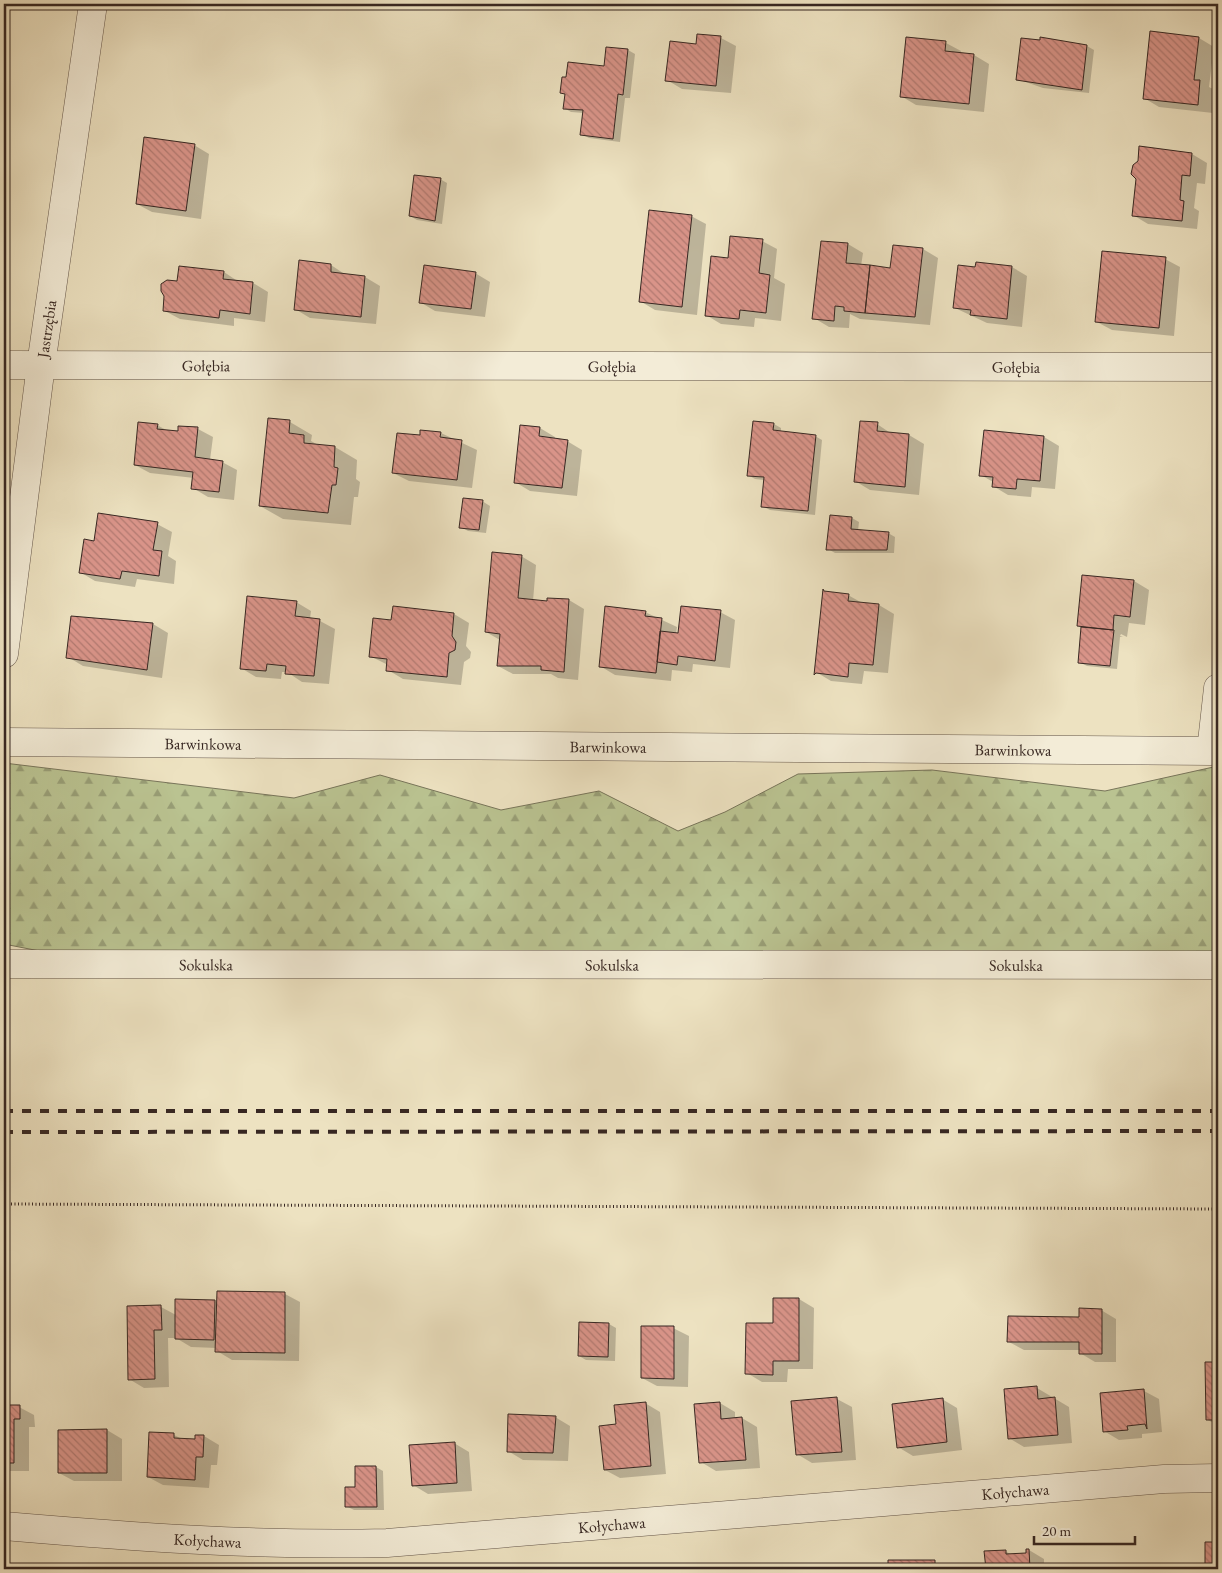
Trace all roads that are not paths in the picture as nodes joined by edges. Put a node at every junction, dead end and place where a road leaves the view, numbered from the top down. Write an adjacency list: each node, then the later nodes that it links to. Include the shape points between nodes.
1 (93, 4): 3 (street, Jastrzębia)
2 (4, 365): 3 (street, Gołębia)
3 (42, 365): 4 (street, Gołębia); 5 (street, Jastrzębia)
4 (1218, 368)
5 (4, 654)
6 (1218, 688): 7 (street, Barwinkowa, via 1211,751)
7 (4, 742)
8 (4, 964): 9 (street, Sokulska)
9 (1218, 965)
10 (1218, 1478): 11 (street, Kołychawa, via 1154,1480 387,1543 198,1541)
11 (4, 1526)

